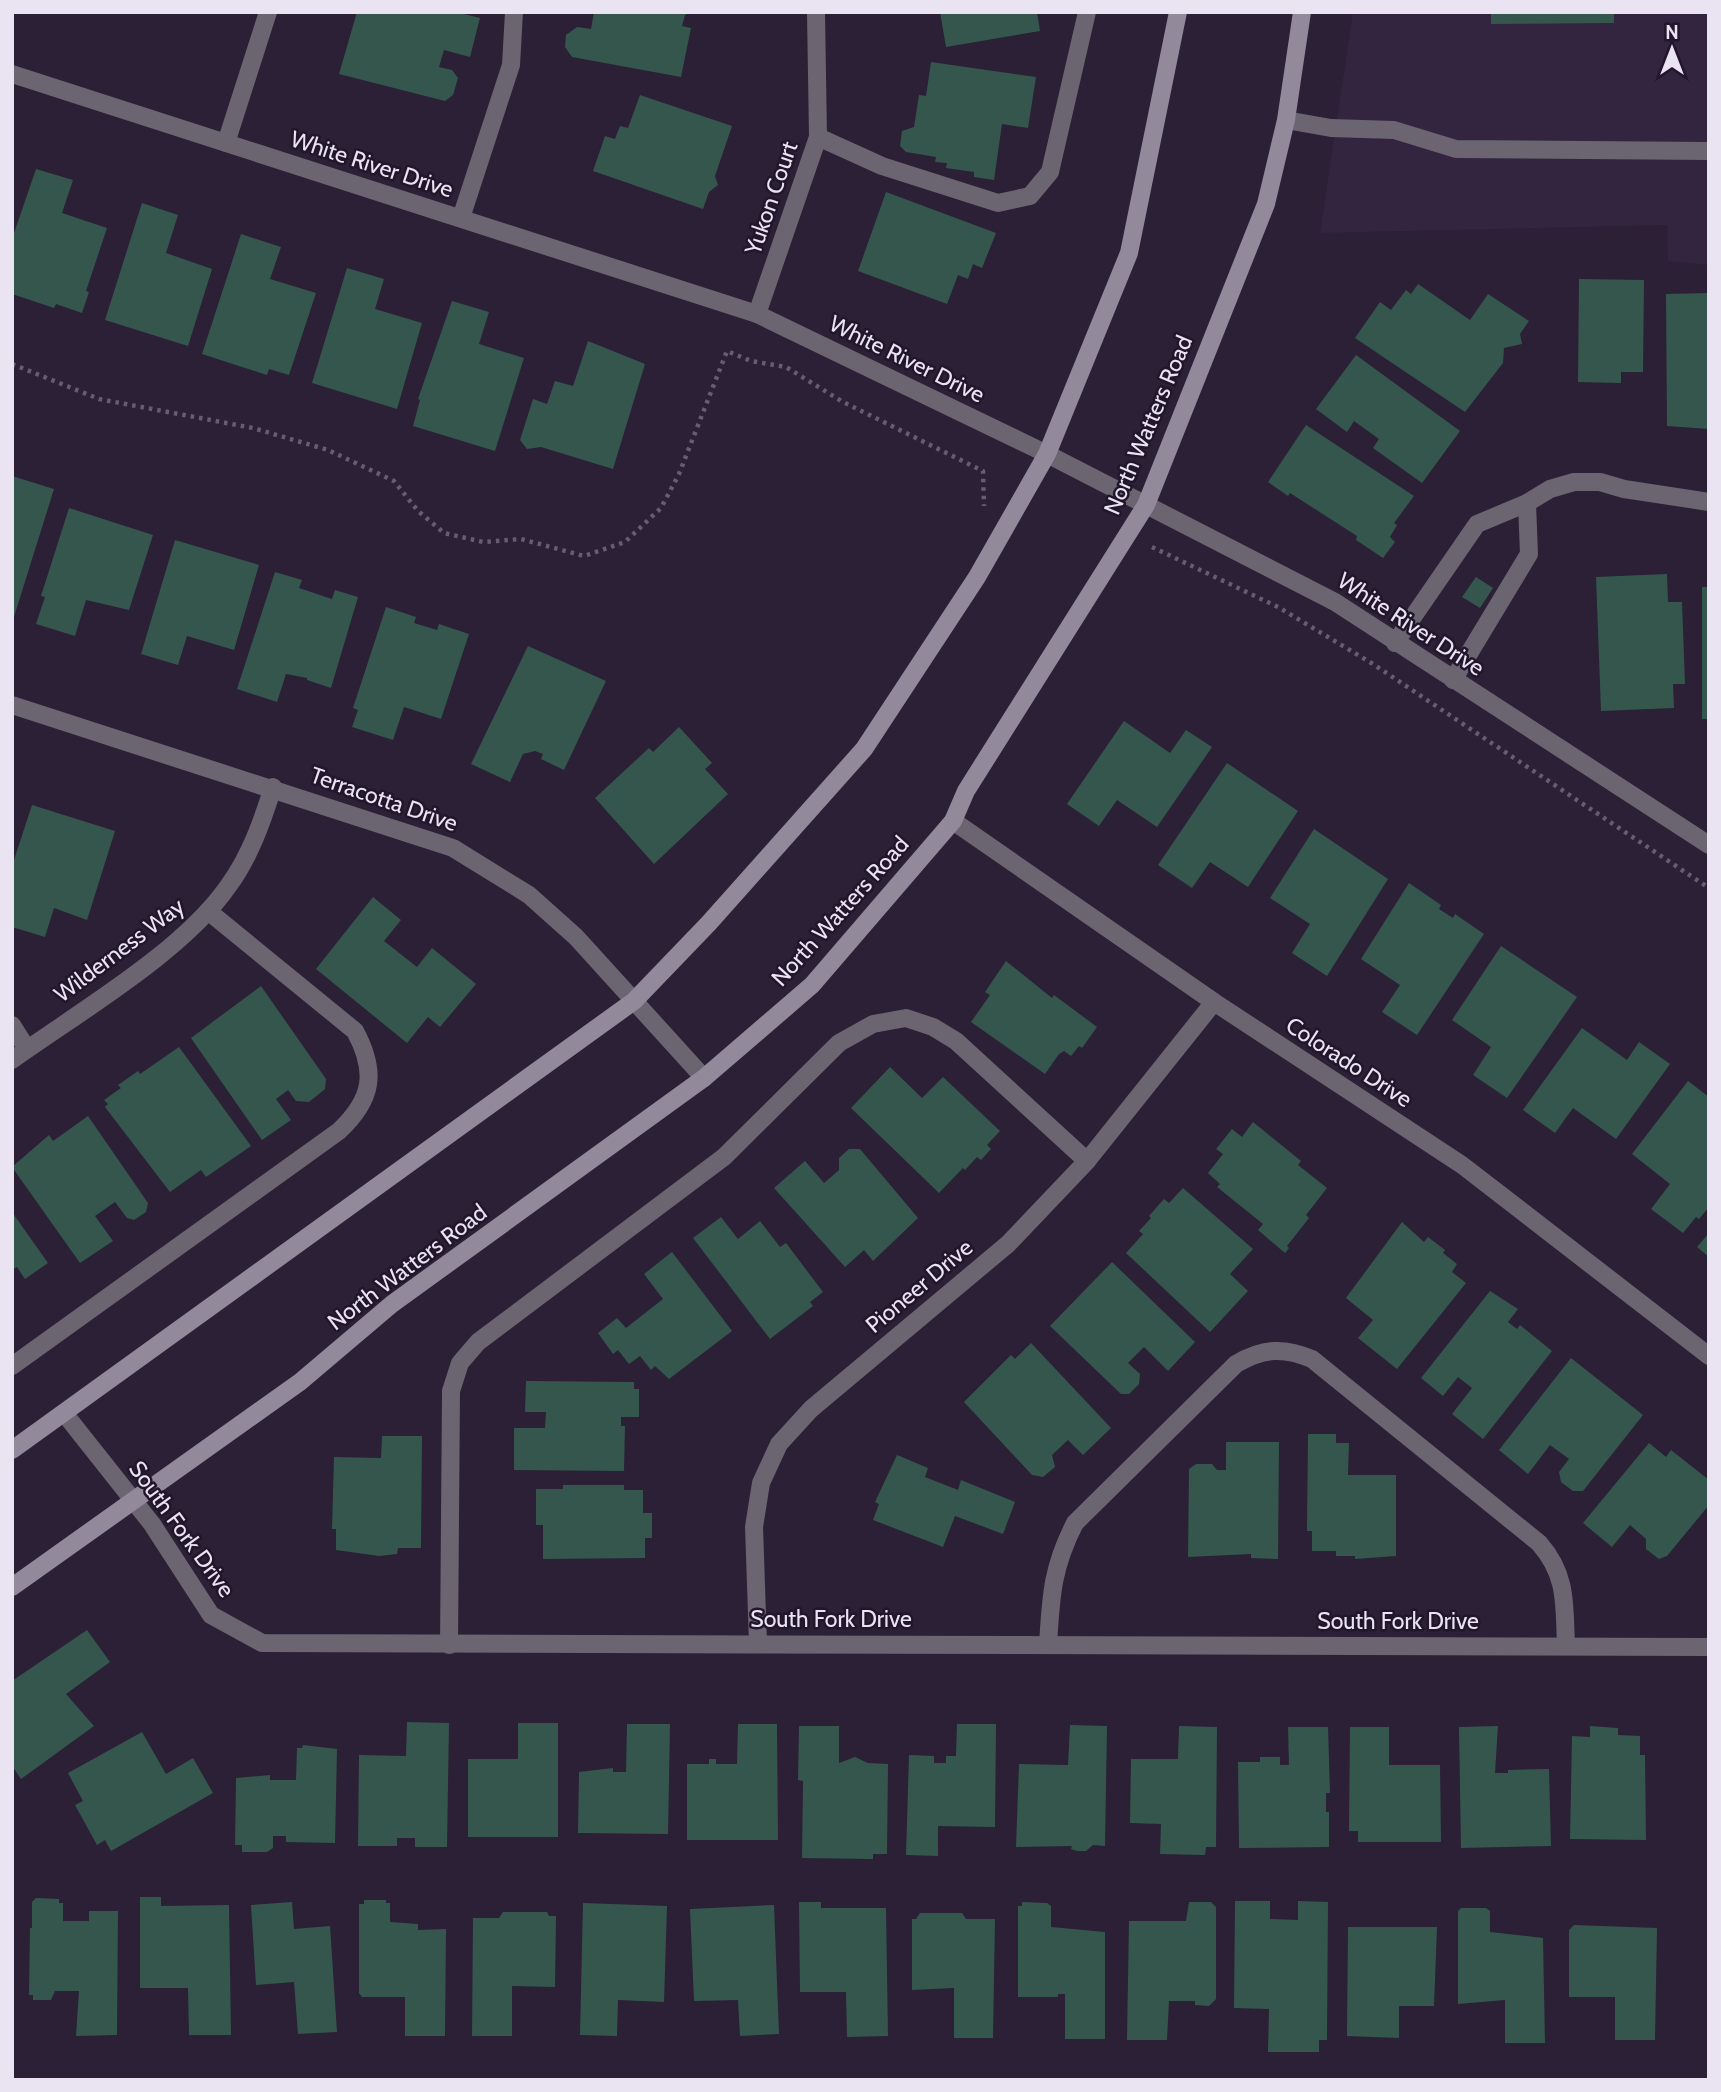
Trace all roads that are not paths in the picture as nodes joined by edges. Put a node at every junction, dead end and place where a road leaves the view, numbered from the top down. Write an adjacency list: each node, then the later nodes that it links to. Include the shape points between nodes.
1 (268, 12): 10 (street)
2 (514, 12): 12 (street, via 511,65)
3 (816, 12): 9 (street, Yukon Court)
4 (1087, 12): 9 (street, via 1050,173 1030,196 998,202 882,166)
5 (1178, 12): 14 (main road, via 1129,253)
6 (1303, 15): 8 (main road, North Watters Road)
7 (12, 74): 10 (street, White River Drive)
8 (1286, 120): 11 (street, via 1331,128 1394,130 1456,149); 17 (main road, North Watters Road, via 1266,204)
9 (818, 137): 13 (street, Yukon Court)
10 (226, 143): 12 (street, White River Drive)
11 (1709, 151)
12 (461, 218): 13 (street, White River Drive)
13 (757, 314): 14 (street, White River Drive)
14 (1047, 454): 17 (street, White River Drive); 25 (main road, via 976,577 863,750)
15 (1709, 502): 16 (street, via 1600,482 1574,482 1550,489)
16 (1528, 503): 18 (street, via 1477,524); 19 (street, via 1529,554)
17 (1146, 505): 18 (street, White River Drive, via 1283,573); 22 (main road, North Watters Road, via 966,790)
18 (1395, 643): 19 (street, White River Drive)
19 (1453, 680): 23 (street, White River Drive)
20 (12, 705): 21 (street, Terracotta Drive)
21 (273, 788): 24 (street, Wilderness Way, via 248,854); 25 (street, Terracotta Drive, via 453,848 529,895 576,937)
22 (953, 821): 26 (street, Colorado Drive); 29 (main road, North Watters Road, via 813,985)
23 (1709, 845)
24 (208, 911): 28 (street, Wilderness Way, via 161,954); 32 (street, via 355,1031 366,1051 370,1073 366,1095 356,1115 339,1131)
25 (634, 1001): 29 (street, Terracotta Drive); 33 (main road)
26 (1214, 1002): 30 (street, Pioneer Drive); 31 (street, Colorado Drive, via 1462,1165)
27 (12, 1025): 28 (street)
28 (20, 1054)
29 (704, 1078): 35 (main road, North Watters Road, via 392,1304 300,1382)
30 (1087, 1161): 37 (street, Pioneer Drive, via 1008,1244 811,1409 779,1444 761,1483 754,1527); 38 (street, via 956,1041 933,1027 906,1018 873,1024 839,1042 724,1157 478,1342 460,1363 451,1391)
31 (1709, 1356)
32 (12, 1366)
33 (64, 1413): 34 (main road); 35 (street, South Fork Drive)
34 (12, 1450)
35 (132, 1499): 36 (main road, North Watters Road); 38 (street, South Fork Drive, via 211,1615 241,1634 262,1643 290,1645)
36 (12, 1587)
37 (758, 1643): 38 (street, South Fork Drive); 39 (street, South Fork Drive)
38 (449, 1645)
39 (1048, 1645): 40 (street, South Fork Drive); 40 (street, via 1053,1578 1074,1523 1236,1364 1254,1353 1274,1349 1312,1359 1539,1543 1554,1561 1563,1583)
40 (1566, 1646): 41 (street, South Fork Drive)
41 (1709, 1647)

